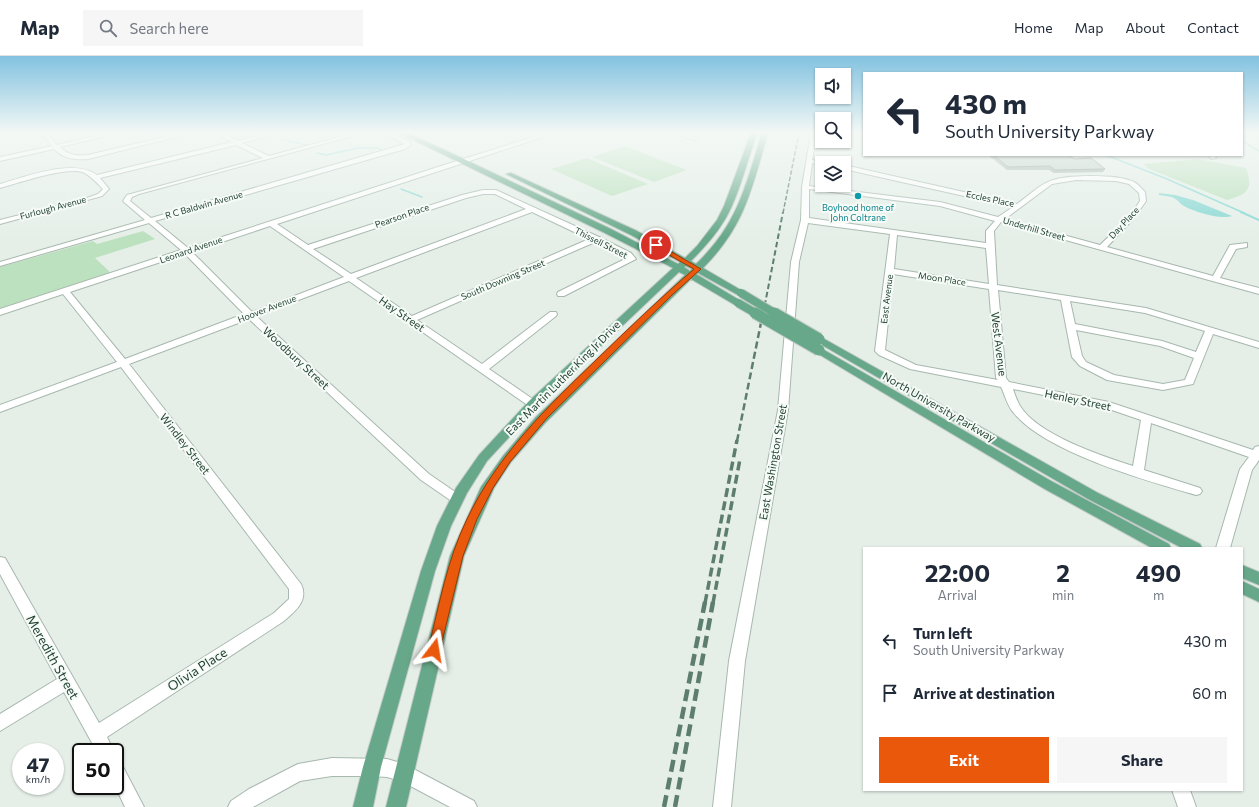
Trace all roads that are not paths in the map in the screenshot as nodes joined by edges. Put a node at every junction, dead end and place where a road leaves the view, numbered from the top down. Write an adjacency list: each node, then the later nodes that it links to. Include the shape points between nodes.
1 (135, 168): 10 (street)
2 (231, 168): 17 (street, Woodbury Street, via 129,196 126,202)
3 (333, 168): 17 (street, R C Baldwin Avenue)
4 (447, 168): 21 (street, Leonard Avenue)
5 (487, 168): 30 (main road, North University Parkway, via 608,231)
6 (742, 168): 30 (main road, East Martin Luther King Jr Drive, via 722,220 700,248)
7 (754, 168): 32 (main road, East Martin Luther King Jr Drive, via 736,220 720,244)
8 (808, 168): 13 (street, East Washington Street)
9 (851, 169): 15 (street, Eccles Place)
10 (94, 178): 12 (street, via 82,170 75,170); 20 (street, Furlough Avenue, via 106,188 100,195)
11 (1126, 181): 15 (street, West Avenue, via 1103,178 1059,180); 27 (street, Day Place, via 1142,192 1143,201 1132,217)
12 (0, 186)
13 (806, 187): 18 (street, East Washington Street); 19 (street, Underhill Street, via 940,204)
14 (499, 193): 16 (street, Thissell Street); 26 (street, Pearson Place, via 482,192 464,196)
15 (1019, 206): 19 (street, West Avenue)
16 (533, 209): 23 (street, Thissell Street); 33 (street, Hoover Avenue)
17 (150, 220): 28 (street, Woodbury Street); 29 (street, R C Baldwin Avenue)
18 (805, 220): 22 (street); 82 (street, East Washington Street, via 795,262 783,410 737,661)
19 (999, 220): 25 (street, West Avenue, via 990,232); 27 (street, Underhill Street)
20 (0, 222)
21 (271, 223): 26 (street, Hay Street); 28 (street, Leonard Avenue)
22 (894, 232): 25 (street); 31 (street, East Avenue)
23 (596, 240): 38 (street, Thissell Street, via 632,259); 43 (street, South Downing Street)
24 (1244, 245): 34 (street, via 1234,247)
25 (990, 246): 35 (street, West Avenue)
26 (307, 248): 33 (street, Hay Street)
27 (1101, 248): 34 (street, Underhill Street)
28 (187, 251): 37 (street, Leonard Avenue); 42 (street, Woodbury Street)
29 (0, 264)
30 (681, 264): 32 (main road, North University Parkway); 53 (main road, East Martin Luther King Jr Drive)
31 (890, 271): 35 (street, Moon Place); 49 (street, East Avenue, via 880,351)
32 (694, 272): 46 (main road, North University Parkway, bridge); 74 (main road, East Martin Luther King Jr Drive, via 669,293 544,416 512,452 489,486 457,556)
33 (350, 278): 42 (street, Hoover Avenue); 43 (street, Hay Street)
34 (1215, 279): 36 (street, Underhill Street)
35 (993, 287): 39 (street, Moon Place); 52 (street, West Avenue, via 1001,378)
36 (1259, 291)
37 (65, 292): 40 (street, Leonard Avenue); 50 (street, Windley Street)
38 (561, 294)
39 (1065, 298): 44 (street); 45 (street, Moon Place, via 1146,311)
40 (0, 312)
41 (553, 314): 51 (street)
42 (250, 315): 50 (street, Hoover Avenue); 59 (street, Woodbury Street, via 426,477)
43 (410, 320): 51 (street, Hay Street)
44 (1071, 326): 48 (street, via 1162,344); 48 (street, via 1077,357 1083,364 1111,378 1163,387 1189,382)
45 (1210, 330): 47 (street, Moon Place); 48 (street)
46 (819, 344): 60 (main road, North University Parkway, via 1055,488); 61 (main road, North University Parkway, via 1093,496)
47 (1259, 345)
48 (1200, 357)
49 (892, 358): 52 (street, Henley Street, via 913,367)
50 (122, 363): 54 (street, Hoover Avenue); 68 (street, Windley Street, via 296,588)
51 (482, 369): 53 (street, Hay Street)
52 (1007, 385): 55 (street, Henley Street, via 1105,404); 57 (street, West Avenue, via 1018,411 1034,426 1064,444)
53 (533, 404): 59 (main road, East Martin Luther King Jr Drive, via 484,458)
54 (0, 409)
55 (1147, 418): 56 (street, Henley Street); 57 (street)
56 (1258, 453): 62 (street, via 1246,469)
57 (1138, 471): 58 (street, West Avenue)
58 (1196, 491)
59 (457, 499): 73 (main road, East Martin Luther King Jr Drive, via 428,571)
60 (1162, 547)
61 (1193, 547)
62 (1223, 547)
63 (0, 562): 69 (street, Meredith Street)
64 (1243, 571): 65 (main road)
65 (1259, 579)
66 (1243, 588): 67 (main road)
67 (1259, 596)
68 (296, 601): 71 (street, Olivia Place, via 279,617)
69 (67, 682): 70 (street); 71 (street, Meredith Street)
70 (0, 723)
71 (96, 734): 72 (street, Meredith Street)
72 (101, 743)
73 (372, 767): 74 (street); 78 (street, via 332,767 298,773); 79 (main road, East Martin Luther King Jr Drive)
74 (404, 773): 80 (main road, East Martin Luther King Jr Drive); 81 (street)
75 (124, 786): 77 (street)
76 (1181, 791): 83 (street)
77 (135, 807)
78 (237, 807)
79 (362, 807)
80 (396, 807)
81 (468, 807)
82 (722, 807)
83 (1187, 807)

